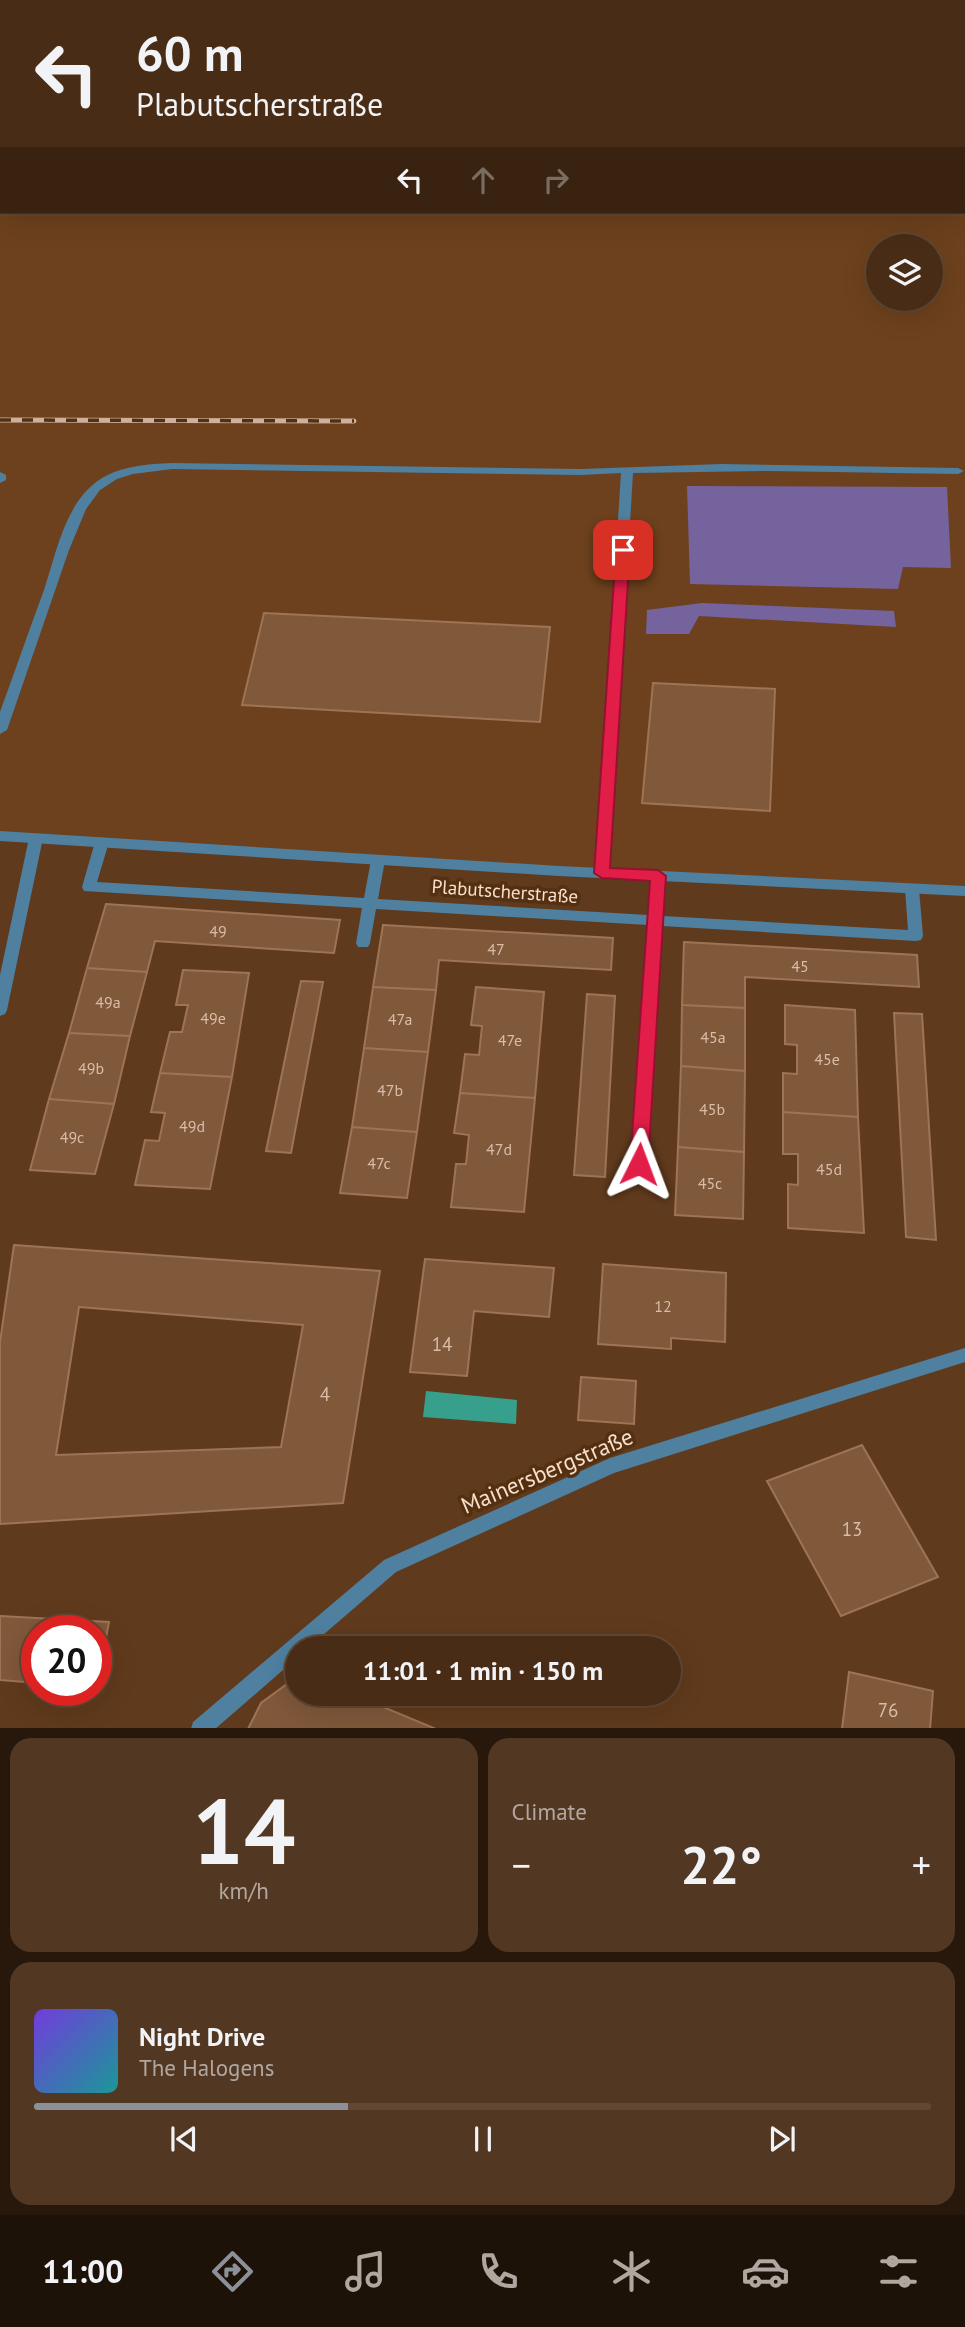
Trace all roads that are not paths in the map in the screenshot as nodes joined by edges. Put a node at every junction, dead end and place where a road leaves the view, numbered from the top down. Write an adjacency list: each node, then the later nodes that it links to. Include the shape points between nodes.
1 (627, 469): 2 (street); 3 (street, via 172,466 111,477 84,503 65,546); 8 (street)
2 (958, 471)
3 (0, 730)
4 (0, 836): 5 (street, Plabutscherstraße)
5 (36, 838): 6 (street, Plabutscherstraße); 15 (street)
6 (102, 842): 7 (street, Plabutscherstraße); 12 (street, Plabutscherstraße, via 89,887)
7 (378, 860): 8 (street, Plabutscherstraße); 12 (street)
8 (602, 873): 9 (street, Plabutscherstraße)
9 (658, 876): 10 (street, Plabutscherstraße); 13 (street)
10 (912, 889): 11 (street, Plabutscherstraße); 13 (street, Plabutscherstraße, via 916,936)
11 (965, 891)
12 (370, 902): 13 (street, Plabutscherstraße); 14 (street)
13 (654, 920): 16 (street)
14 (363, 943)
15 (0, 1010)
16 (639, 1164)
17 (965, 1355): 18 (street, Mainersbergstraße, via 610,1466 390,1566)
18 (200, 1728)

